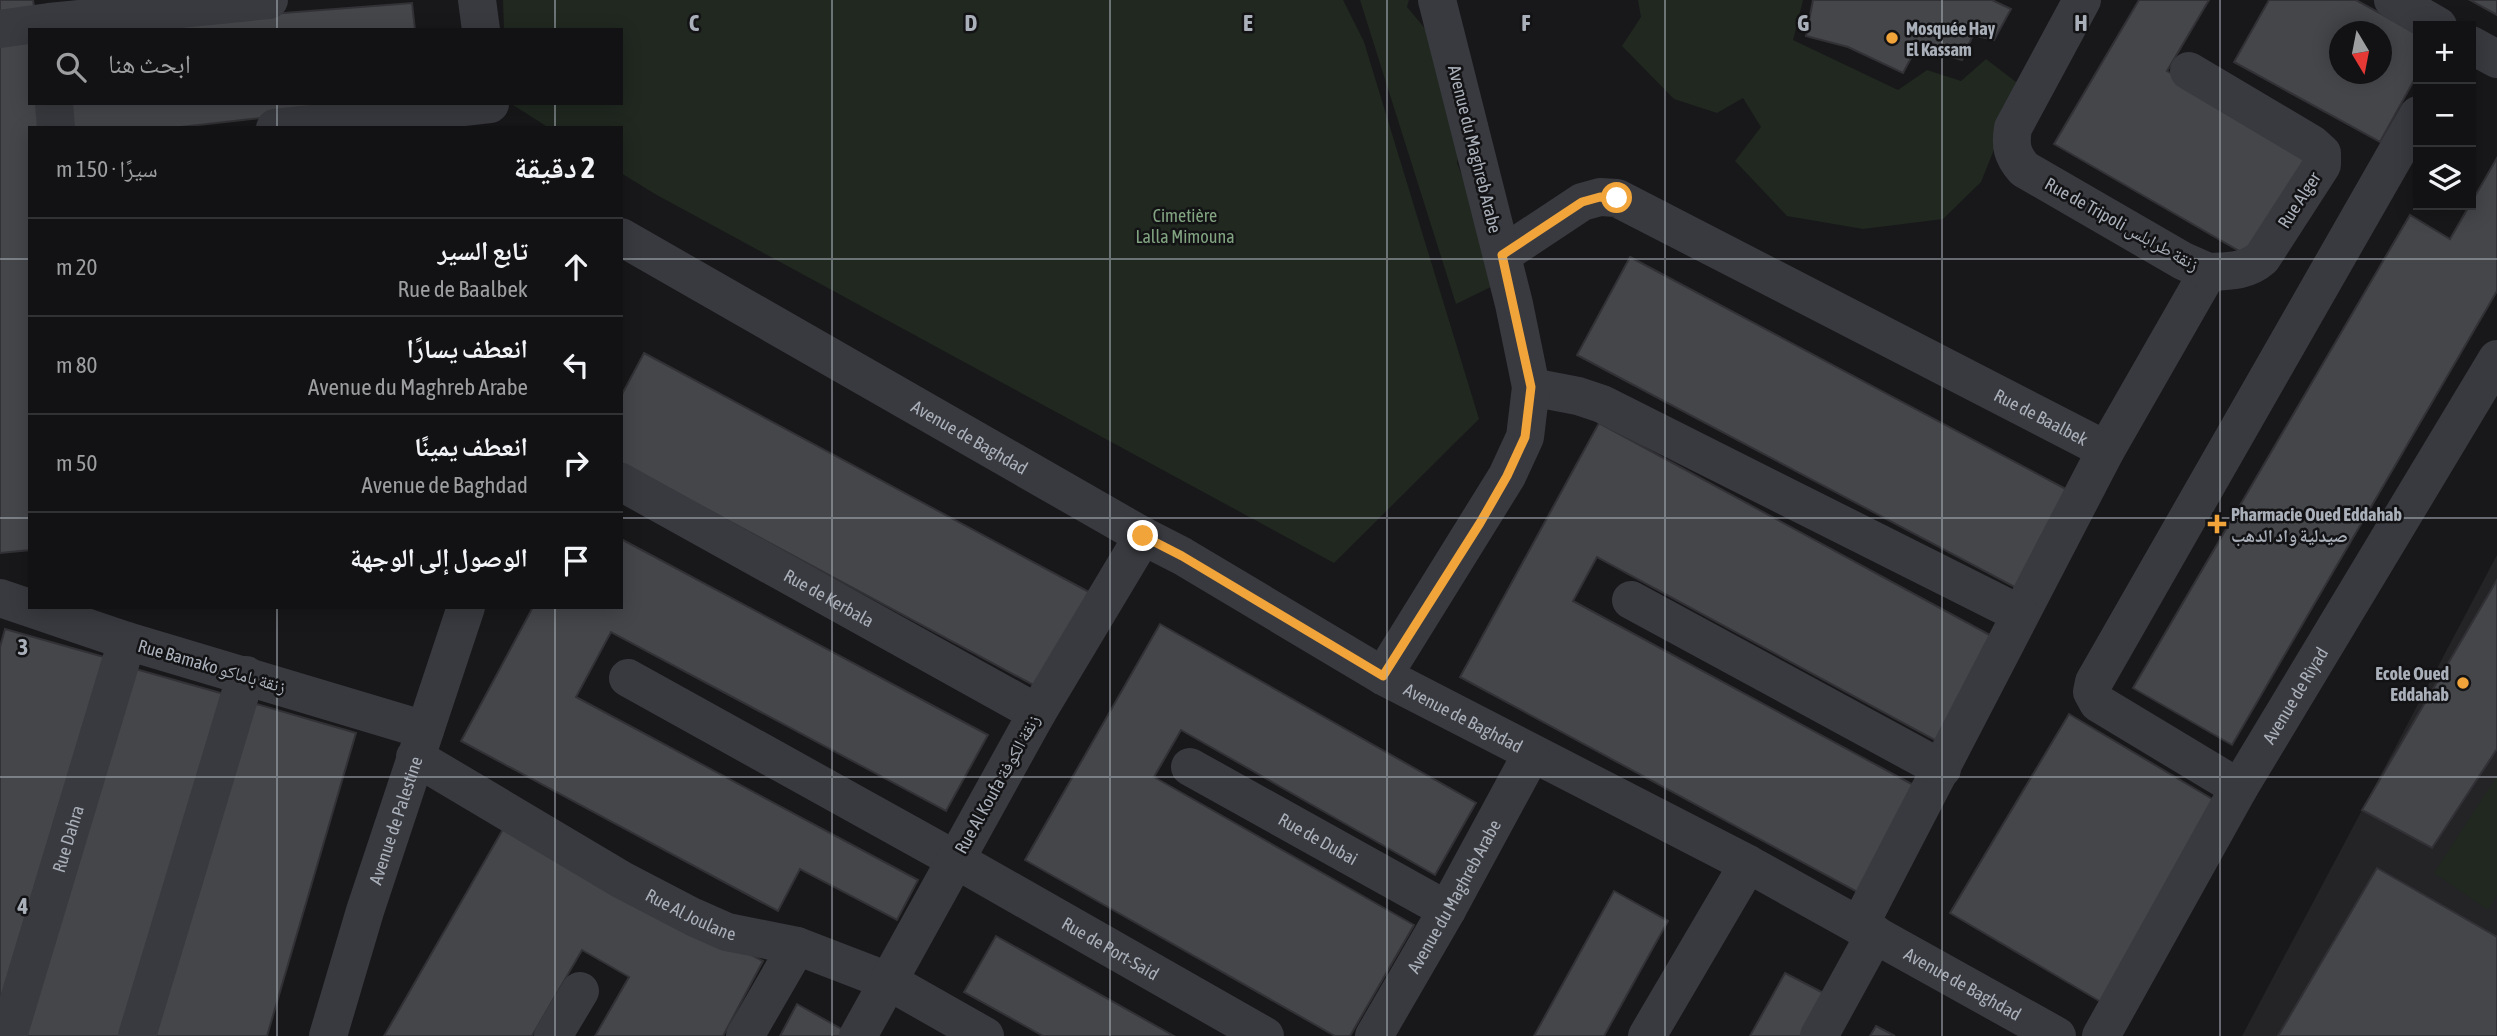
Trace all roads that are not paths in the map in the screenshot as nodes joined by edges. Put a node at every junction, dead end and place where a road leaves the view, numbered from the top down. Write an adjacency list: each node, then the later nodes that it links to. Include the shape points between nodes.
1 (270, 0): 6 (street)
2 (477, 0): 8 (street)
3 (1437, 0): 21 (street, Avenue du Maghreb Arabe)
4 (2082, 0): 22 (street, Rue de Tripoli زنقة طرابلس, via 2014,128 2010,145 2015,158 2024,169)
5 (2393, 0): 7 (street)
6 (48, 17): 9 (street)
7 (2429, 21)
8 (481, 28)
9 (0, 29)
10 (2476, 48): 11 (street)
11 (2497, 59)
12 (2189, 71): 22 (street, Rue Alger, via 2322,153 2322,165 2262,258 2252,267)
13 (54, 105): 17 (street)
14 (473, 105): 18 (street)
15 (491, 105): 19 (street)
16 (2413, 124): 43 (street, via 2094,682 2092,692 2098,703)
17 (56, 126)
18 (292, 126)
19 (498, 126)
20 (623, 238): 27 (street, Avenue de Baghdad)
21 (1502, 255): 24 (street, Avenue du Maghreb Arabe); 25 (street, Rue de Baalbek, via 1582,202 1617,198)
22 (2207, 272): 25 (street, Rue de Tripoli زنقة طرابلس)
23 (2497, 359): 43 (street, Avenue de Riyad)
24 (1531, 387): 33 (street, via 1602,404); 36 (street, Avenue du Maghreb Arabe, via 1525,437 1507,476)
25 (2106, 450): 33 (street, Rue de Baalbek)
26 (623, 483): 38 (street, Rue de Kerbala)
27 (1143, 536): 36 (street, Avenue de Baghdad); 38 (street, Rue Al Koufa زنقة الكوفة)
28 (0, 597): 30 (street, Rue Bamako زنقة باماكو)
29 (1631, 600): 42 (street)
30 (28, 607)
31 (35, 609): 34 (street, Rue Bamako زنقة باماكو)
32 (466, 609): 39 (street, Avenue de Palestine)
33 (2020, 614): 42 (street, Rue de Baalbek)
34 (127, 641): 35 (street, Rue Bamako زنقة باماكو); 52 (street, Rue Dahra)
35 (246, 675): 39 (street, Rue Bamako زنقة باماكو); 53 (street)
36 (1383, 676): 40 (street, Avenue de Baghdad)
37 (628, 678): 44 (street, Rue de Port-Said)
38 (1037, 713): 44 (street, Rue Al Koufa زنقة الكوفة)
39 (420, 744): 48 (street, Rue Al Joulane, via 622,880 727,932); 54 (street, Avenue de Palestine)
40 (1531, 754): 45 (street, Avenue de Baghdad); 46 (street, Avenue du Maghreb Arabe)
41 (1190, 767): 46 (street, Rue de Dubai)
42 (1942, 769): 47 (street, Rue de Baalbek)
43 (2239, 788): 64 (street, Avenue de Riyad)
44 (956, 860): 49 (street, Rue Al Koufa زنقة الكوفة); 59 (street, Rue de Port-Said)
45 (1748, 864): 47 (street, Avenue de Baghdad); 61 (street)
46 (1447, 910): 60 (street, Avenue du Maghreb Arabe)
47 (1867, 930): 51 (street, Avenue de Baghdad); 62 (street, Rue de Baalbek)
48 (797, 946): 49 (street, Rue Al Joulane); 56 (street)
49 (888, 981): 57 (street, Rue Al Koufa زنقة الكوفة); 58 (street, Rue Al Joulane)
50 (580, 991): 55 (street)
51 (2010, 1024): 63 (street, Avenue de Baghdad)
52 (8, 1036)
53 (137, 1036)
54 (328, 1036)
55 (553, 1036)
56 (745, 1036)
57 (858, 1036)
58 (985, 1036)
59 (1265, 1036)
60 (1374, 1036)
61 (1647, 1036)
62 (1819, 1036)
63 (2057, 1036)
64 (2101, 1036)

